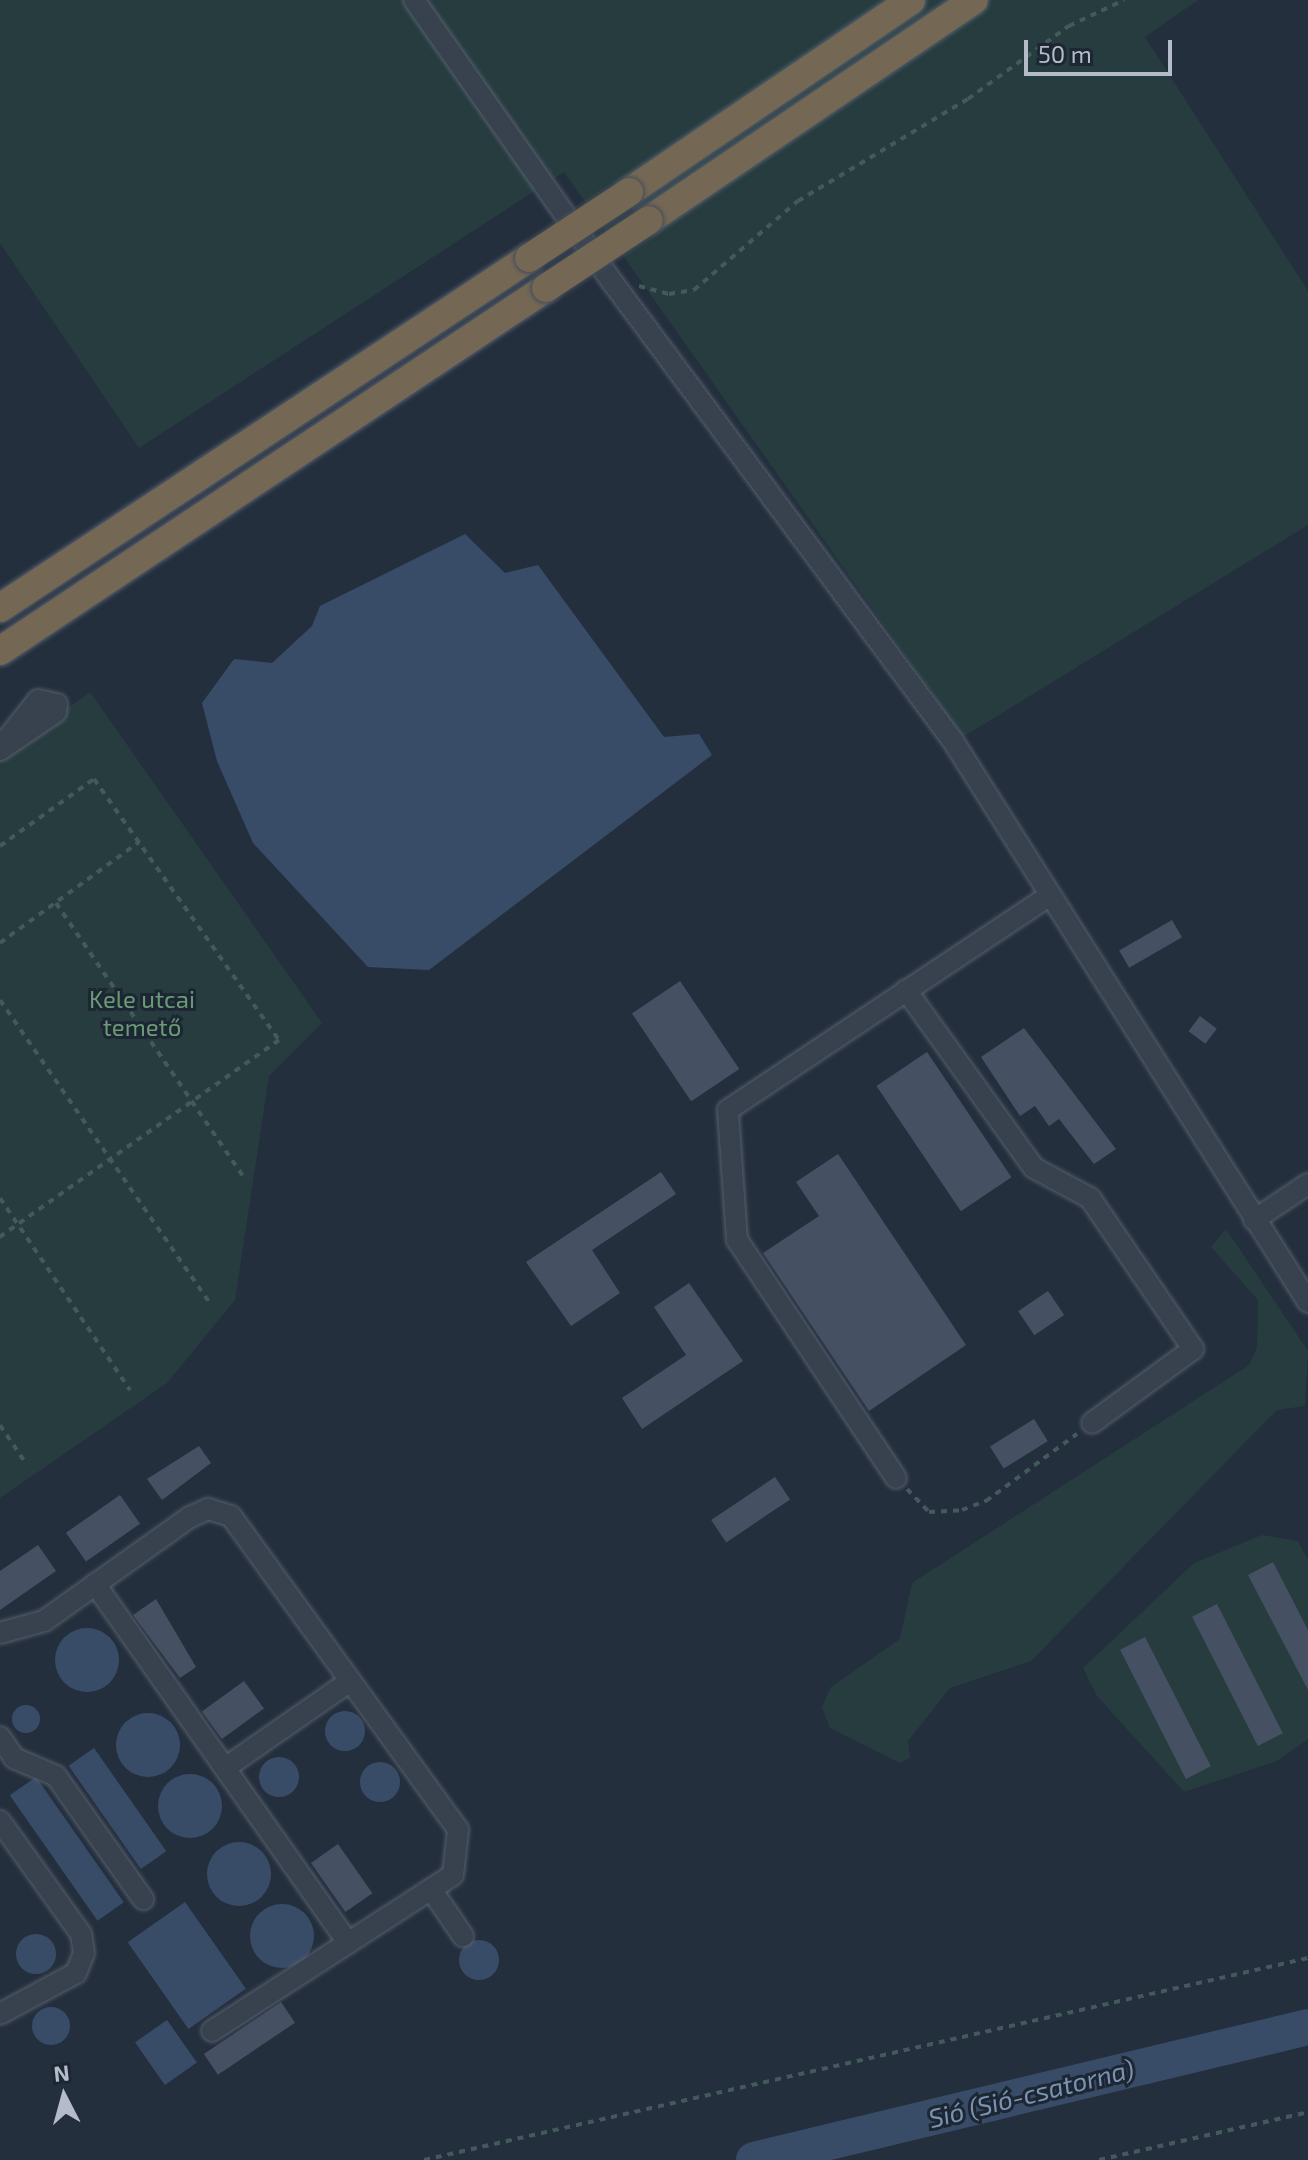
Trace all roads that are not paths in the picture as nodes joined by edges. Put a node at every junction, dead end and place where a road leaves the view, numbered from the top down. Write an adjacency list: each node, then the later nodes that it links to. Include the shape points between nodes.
1 (414, 0): 6 (street, via 613,283 953,741)
2 (911, 0): 4 (highway, bridge)
3 (974, 0): 5 (highway, bridge)
4 (0, 608)
5 (0, 651)
6 (1049, 896): 7 (street); 9 (street)
7 (906, 990): 11 (street, via 1034,1168 1090,1198 1193,1349); 12 (street, via 728,1110 737,1240)
8 (1308, 1184): 9 (street)
9 (1254, 1220): 10 (street)
10 (1308, 1302)
11 (1092, 1423)
12 (896, 1478)
13 (95, 1584): 14 (street, via 44,1621); 15 (street, via 190,1517 208,1509 231,1516); 17 (street)
14 (0, 1633)
15 (350, 1681): 17 (street); 19 (street, via 458,1830 453,1875)
16 (0, 1737): 20 (street, via 14,1758 56,1776)
17 (225, 1768): 22 (street)
18 (0, 1821): 23 (street, via 81,1934 84,1953 76,1973)
19 (431, 1889): 21 (street); 22 (street)
20 (143, 1899)
21 (463, 1936)
22 (348, 1943): 24 (street)
23 (0, 2014)
24 (212, 2031)

